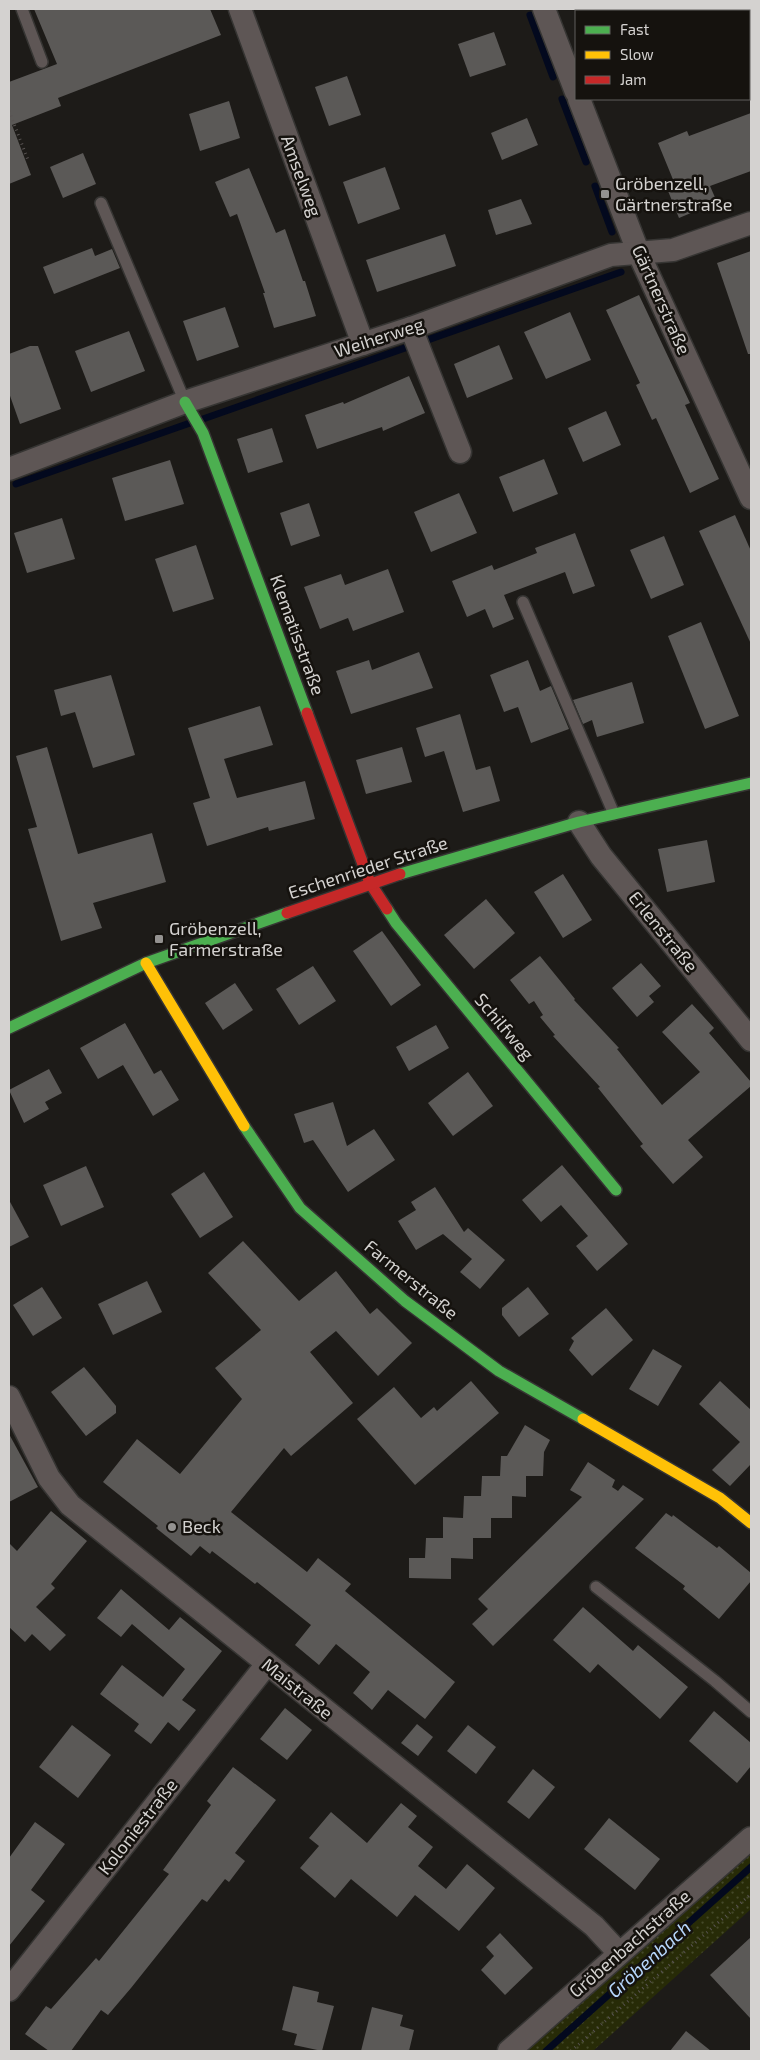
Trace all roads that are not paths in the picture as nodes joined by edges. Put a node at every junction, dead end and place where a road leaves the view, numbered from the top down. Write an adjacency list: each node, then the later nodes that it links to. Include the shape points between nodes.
1 (22, 9): 4 (lane)
2 (240, 9): 11 (street, Amselweg)
3 (544, 9): 5 (street)
4 (42, 62)
5 (575, 89)
6 (579, 100): 9 (street, Gärtnerstraße)
7 (101, 203): 12 (lane)
8 (751, 222): 9 (street, Weiherweg, via 673,250)
9 (639, 254): 10 (street, Weiherweg, via 611,255); 15 (street, Gärtnerstraße)
10 (416, 342): 11 (street, Weiherweg); 13 (street)
11 (363, 344): 12 (street, Weiherweg)
12 (188, 408): 14 (street, Weiherweg); 20 (street, Klematisstraße, via 201,428)
13 (460, 452)
14 (9, 469)
15 (751, 498)
16 (523, 602): 18 (lane)
17 (751, 783): 18 (street, Eschenrieder Straße)
18 (614, 815): 19 (street, Eschenrieder Straße)
19 (579, 822): 20 (street, Eschenrieder Straße); 23 (street, Erlenstraße, via 601,856)
20 (370, 883): 21 (street, Eschenrieder Straße); 24 (street, Schilfweg, via 396,923)
21 (146, 963): 22 (street, Eschenrieder Straße); 26 (street, Farmerstraße, via 252,1139 300,1208 405,1301 499,1371 720,1498)
22 (9, 1028)
23 (751, 1040)
24 (616, 1190)
25 (9, 1397): 28 (street, Maistraße, via 49,1478 70,1505)
26 (751, 1523)
27 (596, 1587): 29 (lane)
28 (267, 1664): 31 (street, Maistraße, via 594,1926); 32 (street, Koloniestraße)
29 (751, 1712)
30 (751, 1838): 31 (street, Gröbenbachstraße)
31 (619, 1953): 33 (street, Gröbenbachstraße)
32 (9, 1990)
33 (509, 2051)

